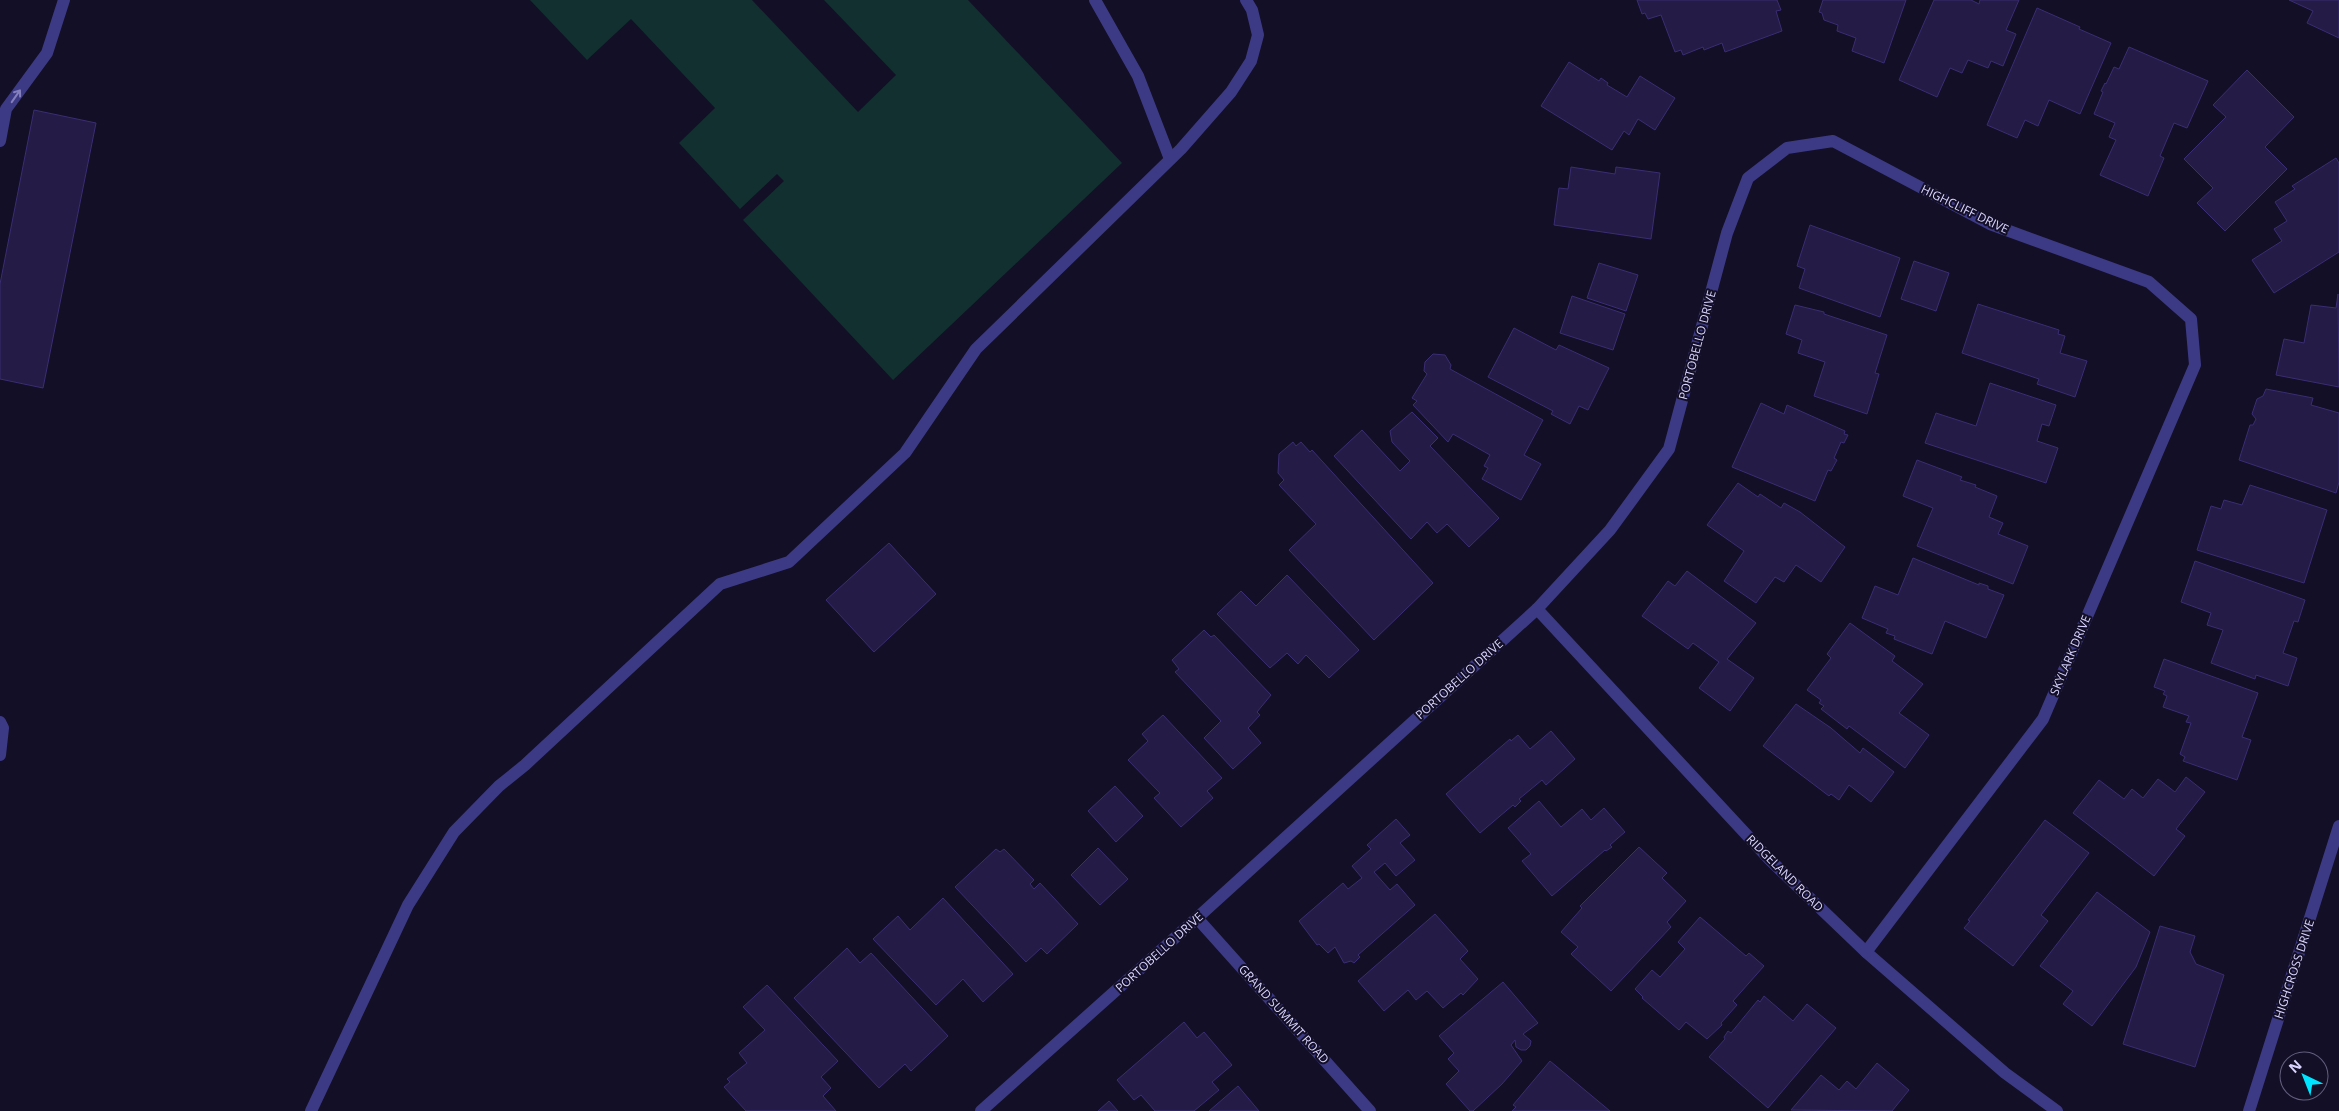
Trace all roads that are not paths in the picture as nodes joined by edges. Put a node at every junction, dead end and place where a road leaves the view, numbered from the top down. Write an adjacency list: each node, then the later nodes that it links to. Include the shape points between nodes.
1 (64, 0): 4 (street, one-way to 1, via 6,109 46,53)
2 (1095, 0): 6 (street, via 1138,76)
3 (1246, 0): 6 (street, via 1258,35 1251,61 1231,92)
4 (0, 141)
5 (1787, 148): 7 (street, HIGHCLIFF DRIVE, via 1833,141 1990,224 2149,282); 8 (street, PORTOBELLO DRIVE, via 1748,178 1727,233 1669,449 1610,530)
6 (1170, 159): 14 (street, via 976,349 905,453 789,562 720,584 499,786 454,832 408,905)
7 (2191, 319): 13 (street, SKYLARK DRIVE, via 2195,365 2043,719)
8 (1537, 609): 12 (street, PORTOBELLO DRIVE); 13 (street, RIDGELAND ROAD, via 1770,860)
9 (0, 722): 10 (street, via 3,728)
10 (0, 755)
11 (2339, 826): 18 (street, HIGHCROSS DRIVE)
12 (1197, 918): 15 (street, PORTOBELLO DRIVE); 16 (street, GRAND SUMMIT ROAD)
13 (1866, 952): 17 (street, RIDGELAND ROAD, via 2005,1073)
14 (311, 1111)
15 (981, 1111)
16 (1370, 1111)
17 (2057, 1111)
18 (2249, 1111)

